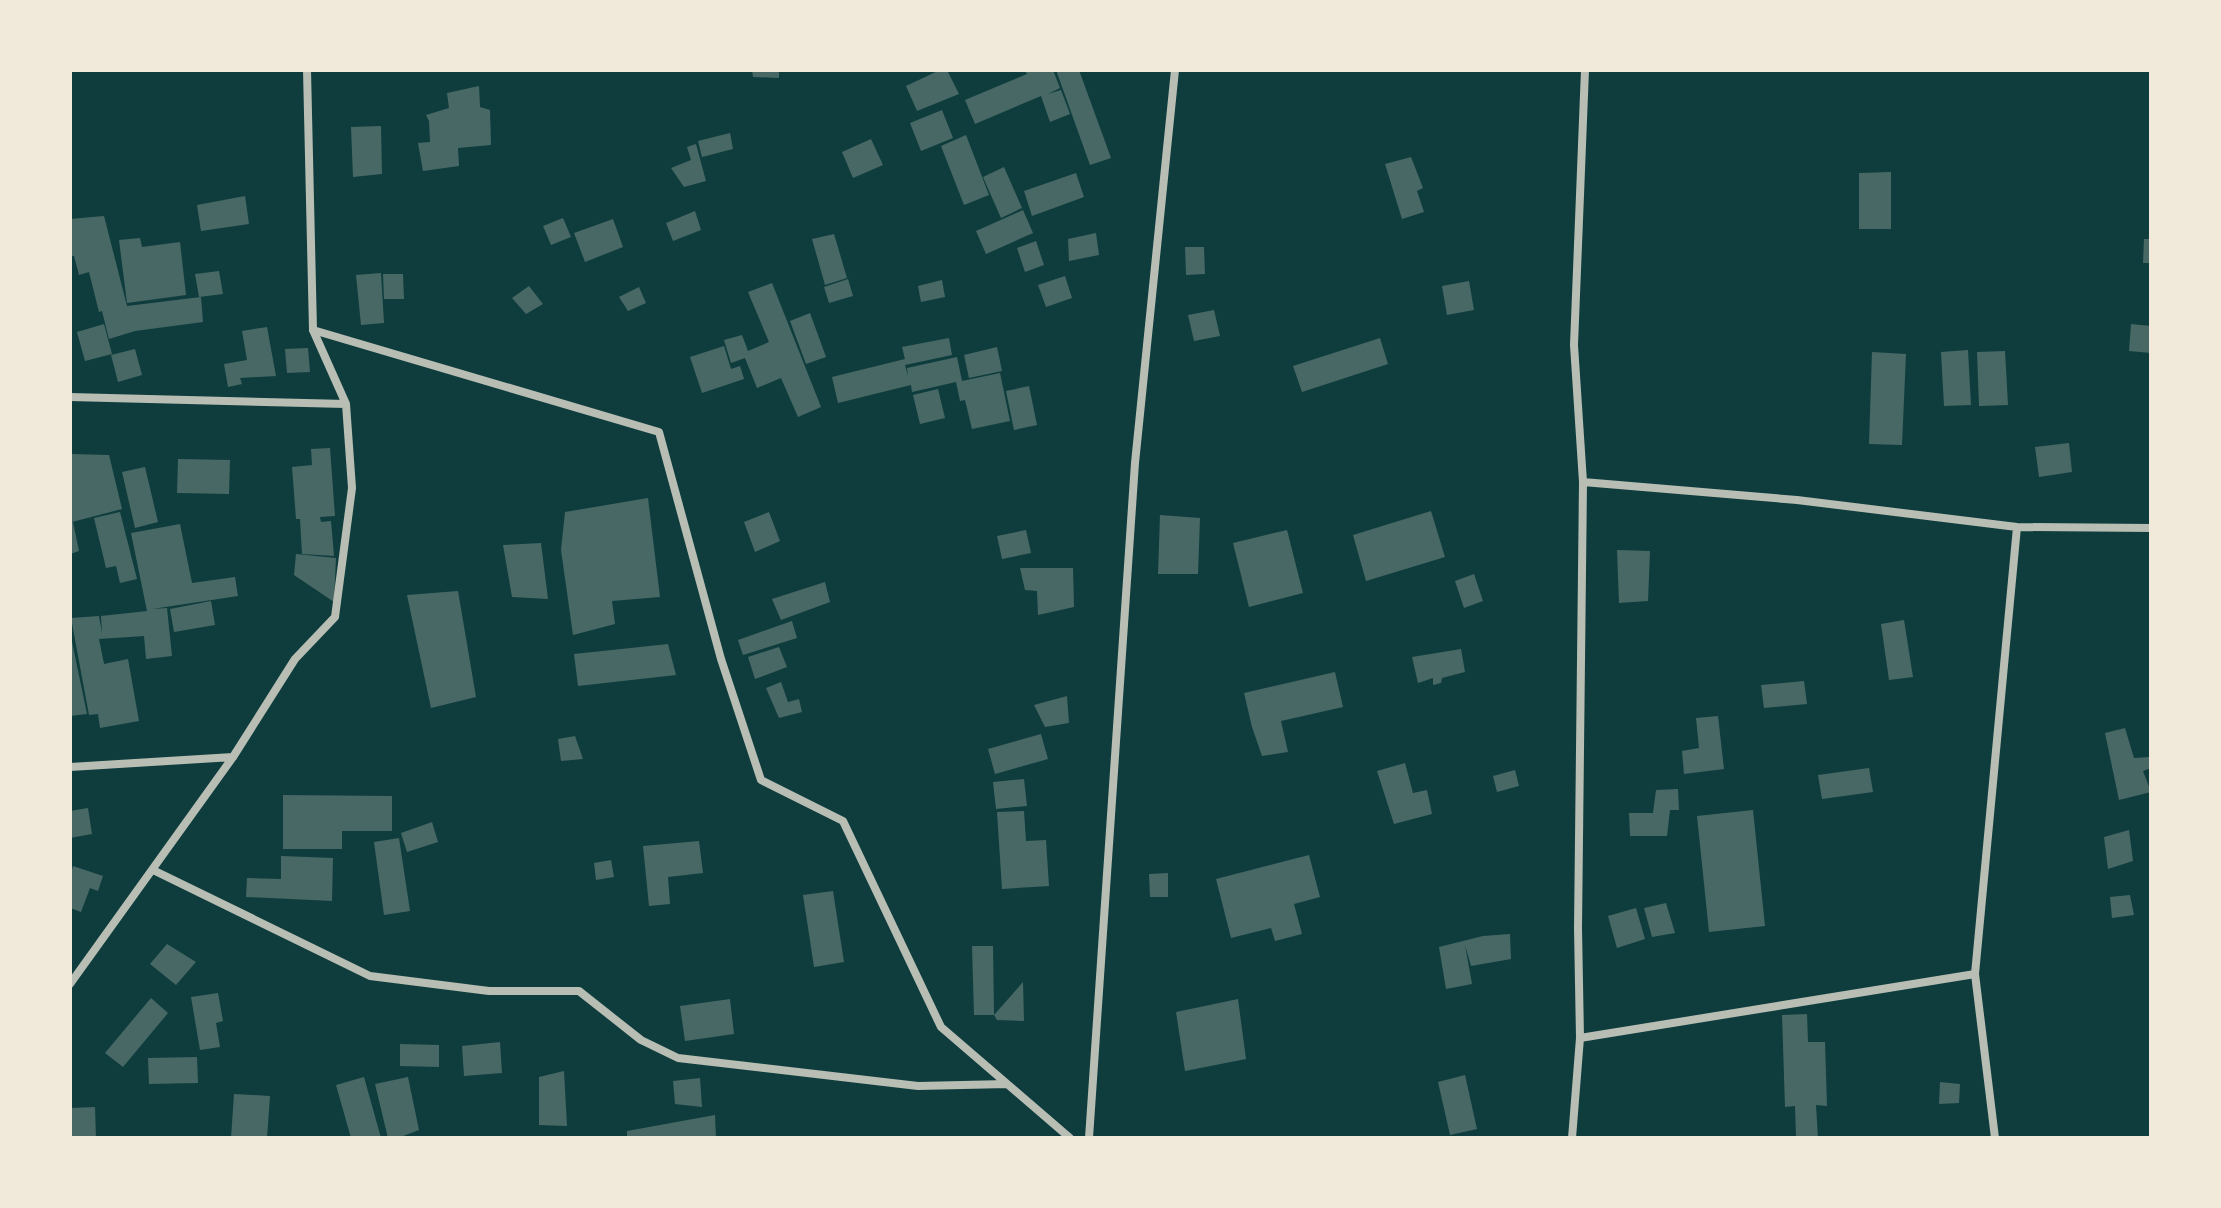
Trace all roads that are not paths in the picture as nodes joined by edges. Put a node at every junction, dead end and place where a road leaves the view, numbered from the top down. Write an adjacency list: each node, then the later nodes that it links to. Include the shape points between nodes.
1 (307, 70): 4 (street)
2 (1175, 70): 18 (street, via 1135,463)
3 (1585, 70): 7 (street, via 1574,345)
4 (313, 330): 6 (street); 16 (street, via 659,432 721,659 761,780 843,821 941,1027)
5 (70, 397): 6 (street)
6 (346, 404): 10 (street, via 352,488 335,617 295,659)
7 (1583, 482): 8 (street, via 1797,500); 15 (street)
8 (2017, 527): 9 (street); 13 (street)
9 (2151, 528)
10 (233, 757): 11 (street); 12 (street)
11 (70, 767)
12 (153, 870): 14 (street); 16 (street, via 370,976 489,991 579,991 641,1040 678,1058 918,1086)
13 (1975, 974): 15 (street); 20 (street)
14 (70, 984)
15 (1580, 1038): 19 (street)
16 (1007, 1084): 17 (street)
17 (1070, 1138)
18 (1089, 1138)
19 (1572, 1138)
20 (1995, 1138)

